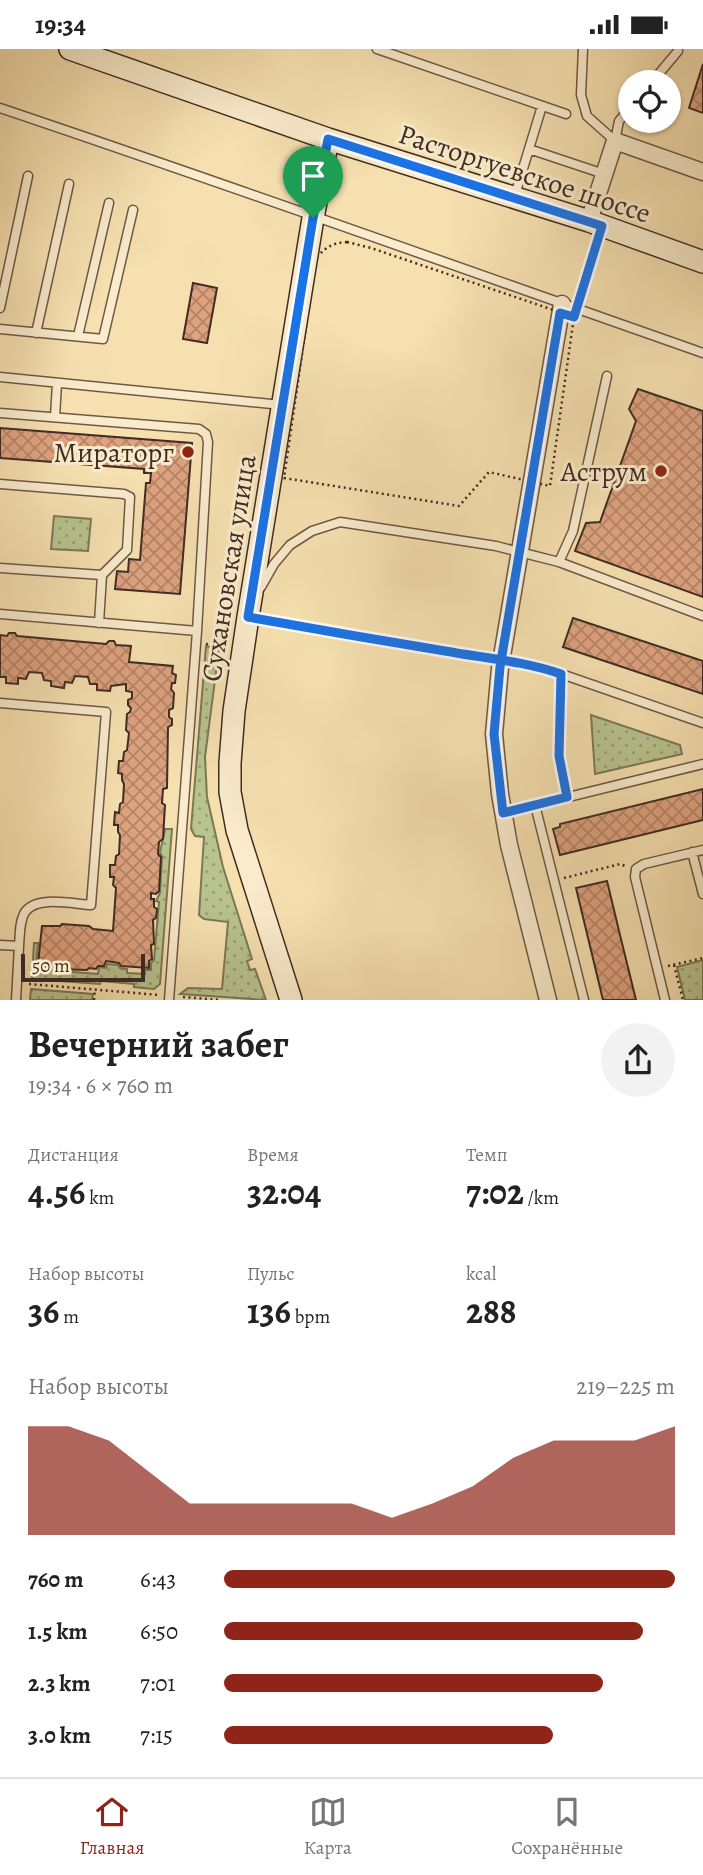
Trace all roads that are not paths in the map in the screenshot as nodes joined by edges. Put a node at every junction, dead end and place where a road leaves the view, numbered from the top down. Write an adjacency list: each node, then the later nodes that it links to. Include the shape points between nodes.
1 (70, 49): 10 (street, Расторгуевское шоссе)
2 (377, 49): 6 (lane)
3 (583, 49): 11 (lane, via 581,95 587,116)
4 (678, 51): 5 (lane)
5 (662, 70)
6 (542, 106): 8 (lane); 12 (lane)
7 (0, 108): 20 (lane)
8 (566, 114)
9 (618, 126): 11 (lane)
10 (328, 139): 17 (street, Расторгуевское шоссе); 20 (street, Сухановская улица)
11 (615, 141): 13 (street); 14 (street)
12 (529, 149): 14 (lane); 17 (lane)
13 (703, 172)
14 (604, 174): 21 (street)
15 (28, 176): 23 (lane)
16 (69, 184): 26 (lane)
17 (515, 198): 21 (street, Расторгуевское шоссе)
18 (109, 203): 27 (lane)
19 (133, 210): 27 (lane, via 103,339)
20 (313, 218): 24 (lane); 32 (street, Сухановская улица)
21 (596, 223): 22 (street, Расторгуевское шоссе)
22 (703, 262)
23 (0, 309)
24 (568, 311): 28 (lane); 36 (street)
25 (0, 330): 26 (lane)
26 (36, 333): 27 (lane)
27 (78, 337)
28 (703, 353)
29 (607, 376): 37 (lane, via 573,531)
30 (0, 377): 31 (lane)
31 (57, 383): 32 (lane); 34 (lane)
32 (282, 405): 40 (street, Сухановская улица)
33 (0, 413): 34 (lane)
34 (55, 417): 44 (lane, via 198,429 206,434)
35 (0, 484): 39 (lane, via 130,497 127,549)
36 (521, 553): 37 (lane); 40 (lane, via 340,522 312,531 290,545 274,564); 45 (street)
37 (559, 562): 42 (lane)
38 (0, 568): 39 (lane)
39 (102, 575): 43 (lane)
40 (250, 611): 45 (lane); 60 (street, Сухановская улица, via 234,711 230,792 237,830)
41 (0, 614): 43 (lane)
42 (703, 616)
43 (99, 623): 44 (lane)
44 (197, 631): 58 (lane)
45 (501, 661): 46 (lane); 52 (street, via 494,734)
46 (561, 674): 48 (lane); 50 (lane, via 559,756)
47 (0, 703): 57 (lane, via 106,712 91,905 35,905 21,923)
48 (703, 723)
49 (703, 764): 50 (lane)
50 (567, 797): 51 (lane)
51 (535, 805): 52 (lane); 62 (lane)
52 (503, 813): 61 (street)
53 (703, 850): 54 (lane)
54 (692, 852): 55 (lane); 63 (lane, via 636,869)
55 (703, 894)
56 (0, 945): 57 (lane)
57 (19, 946): 59 (lane)
58 (169, 998)
59 (16, 1000)
60 (291, 1000)
61 (548, 1000)
62 (584, 1000)
63 (665, 1000)

